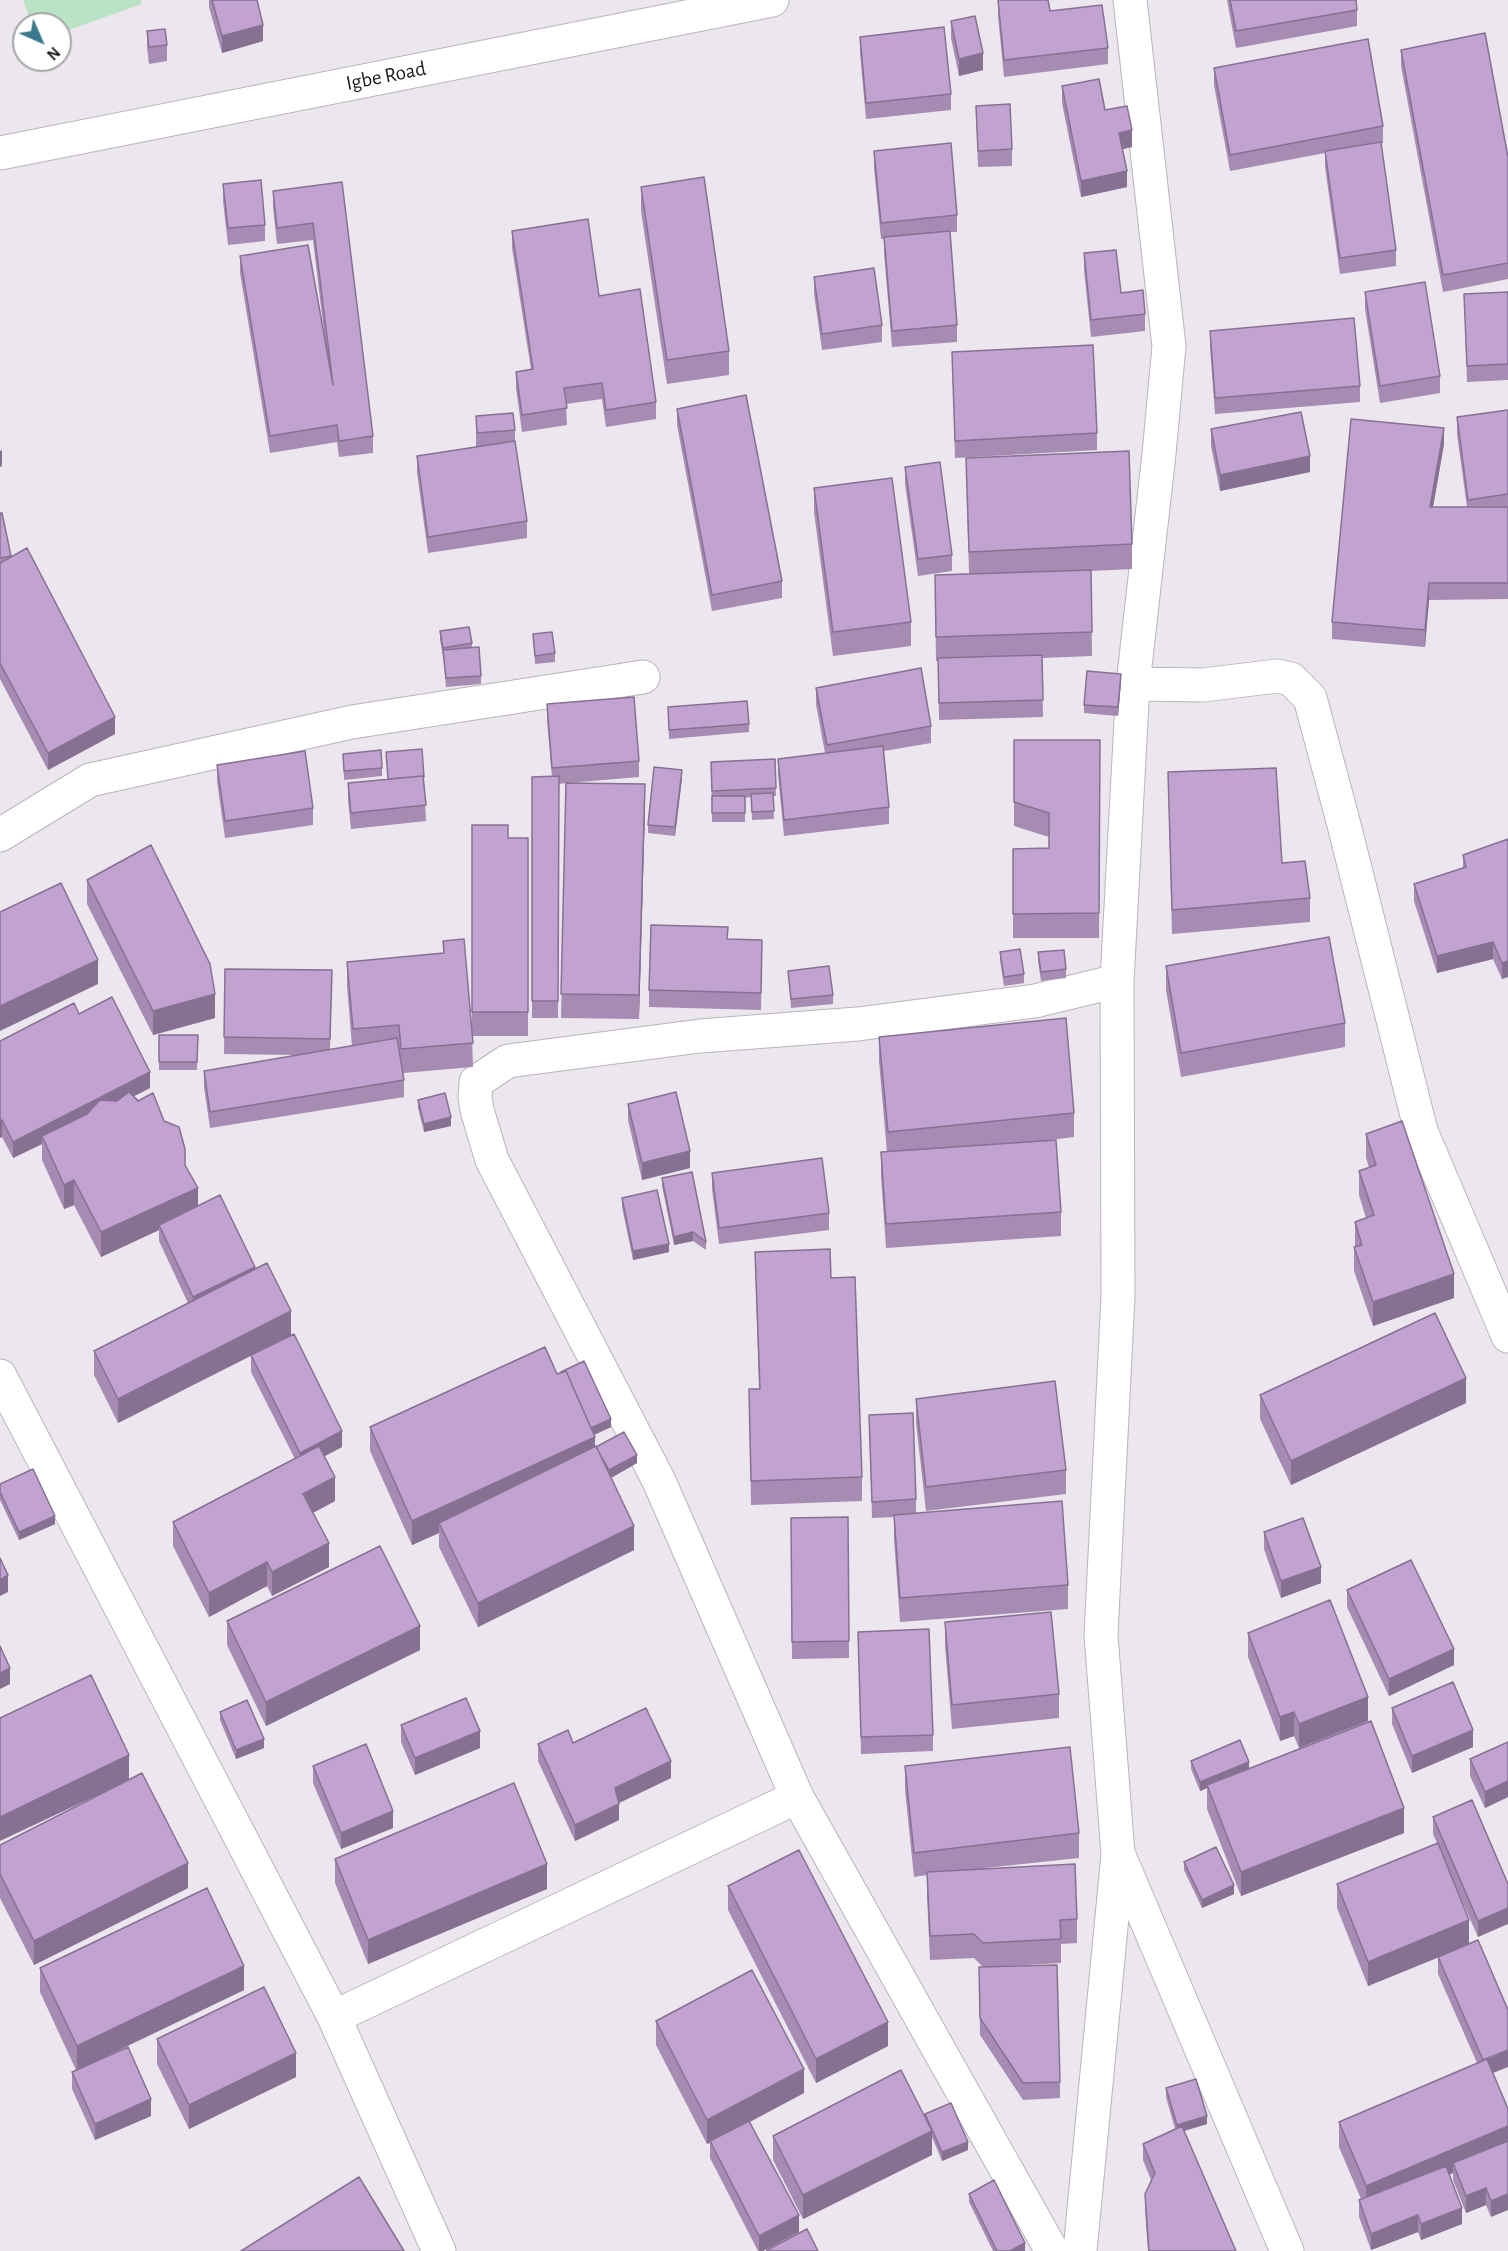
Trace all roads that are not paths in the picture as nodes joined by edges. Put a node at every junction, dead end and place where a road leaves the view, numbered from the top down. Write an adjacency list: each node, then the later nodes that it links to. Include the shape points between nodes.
1 (772, 0): 3 (street, Igbe Road)
2 (1130, 0): 5 (street, via 1169,346)
3 (0, 153)
4 (643, 678): 6 (street, via 352,722 90,780)
5 (1133, 684): 7 (street); 8 (street, via 1203,685 1277,676 1291,679 1310,698 1421,1131)
6 (0, 834)
7 (1117, 981): 10 (street, via 1035,1001 858,1024 700,1036 508,1061 476,1082 477,1110 492,1160 659,1481); 11 (street, via 1118,1296 1101,1635)
8 (1508, 1336)
9 (0, 1376): 12 (street)
10 (797, 1797): 12 (street); 14 (street)
11 (1118, 1854): 15 (street); 16 (street)
12 (334, 2017): 13 (street)
13 (439, 2251)
14 (1052, 2251)
15 (1080, 2251)
16 (1287, 2251)

